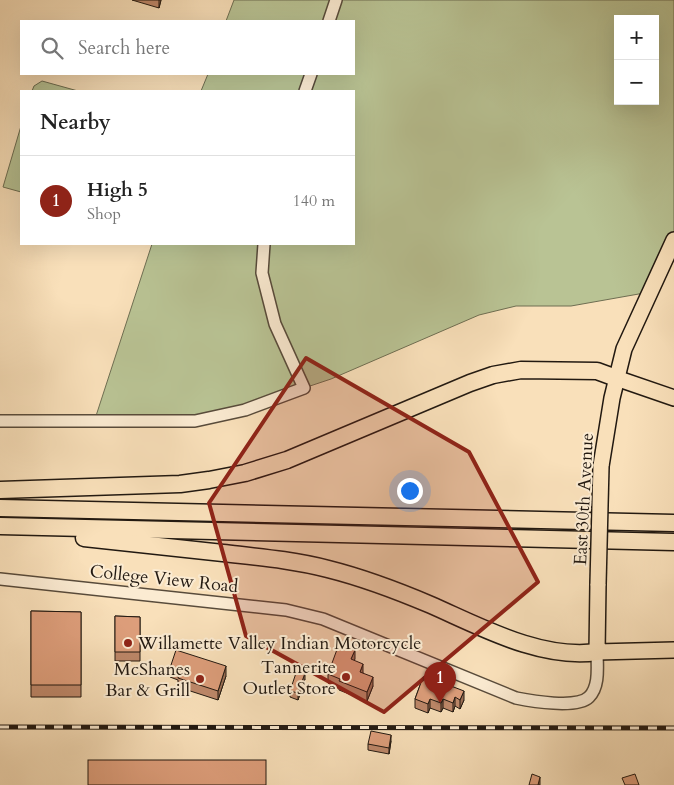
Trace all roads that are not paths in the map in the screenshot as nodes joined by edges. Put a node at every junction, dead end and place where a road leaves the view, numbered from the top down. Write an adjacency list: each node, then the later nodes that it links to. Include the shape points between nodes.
1 (336, 0): 2 (street)
2 (328, 20)
3 (311, 75): 4 (street)
4 (305, 90)
5 (674, 240): 7 (main road, East 30th Avenue, via 624,349)
6 (264, 245): 9 (street, via 262,273 275,324 304,388 246,410 195,421)
7 (616, 378): 8 (main road); 10 (highway, via 597,372 548,370 493,375 287,460 209,480 180,484); 17 (main road, East 30th Avenue, bridge, via 601,466)
8 (674, 398)
9 (0, 421)
10 (0, 490)
11 (0, 508): 12 (highway)
12 (674, 523)
13 (0, 527): 14 (highway); 17 (highway, via 326,568 373,581 532,646 560,652)
14 (674, 542)
15 (0, 579): 17 (street, College View Road, via 286,610 323,620 516,698 535,702 575,703 588,698 596,685)
16 (674, 650): 17 (main road)
17 (597, 652)

